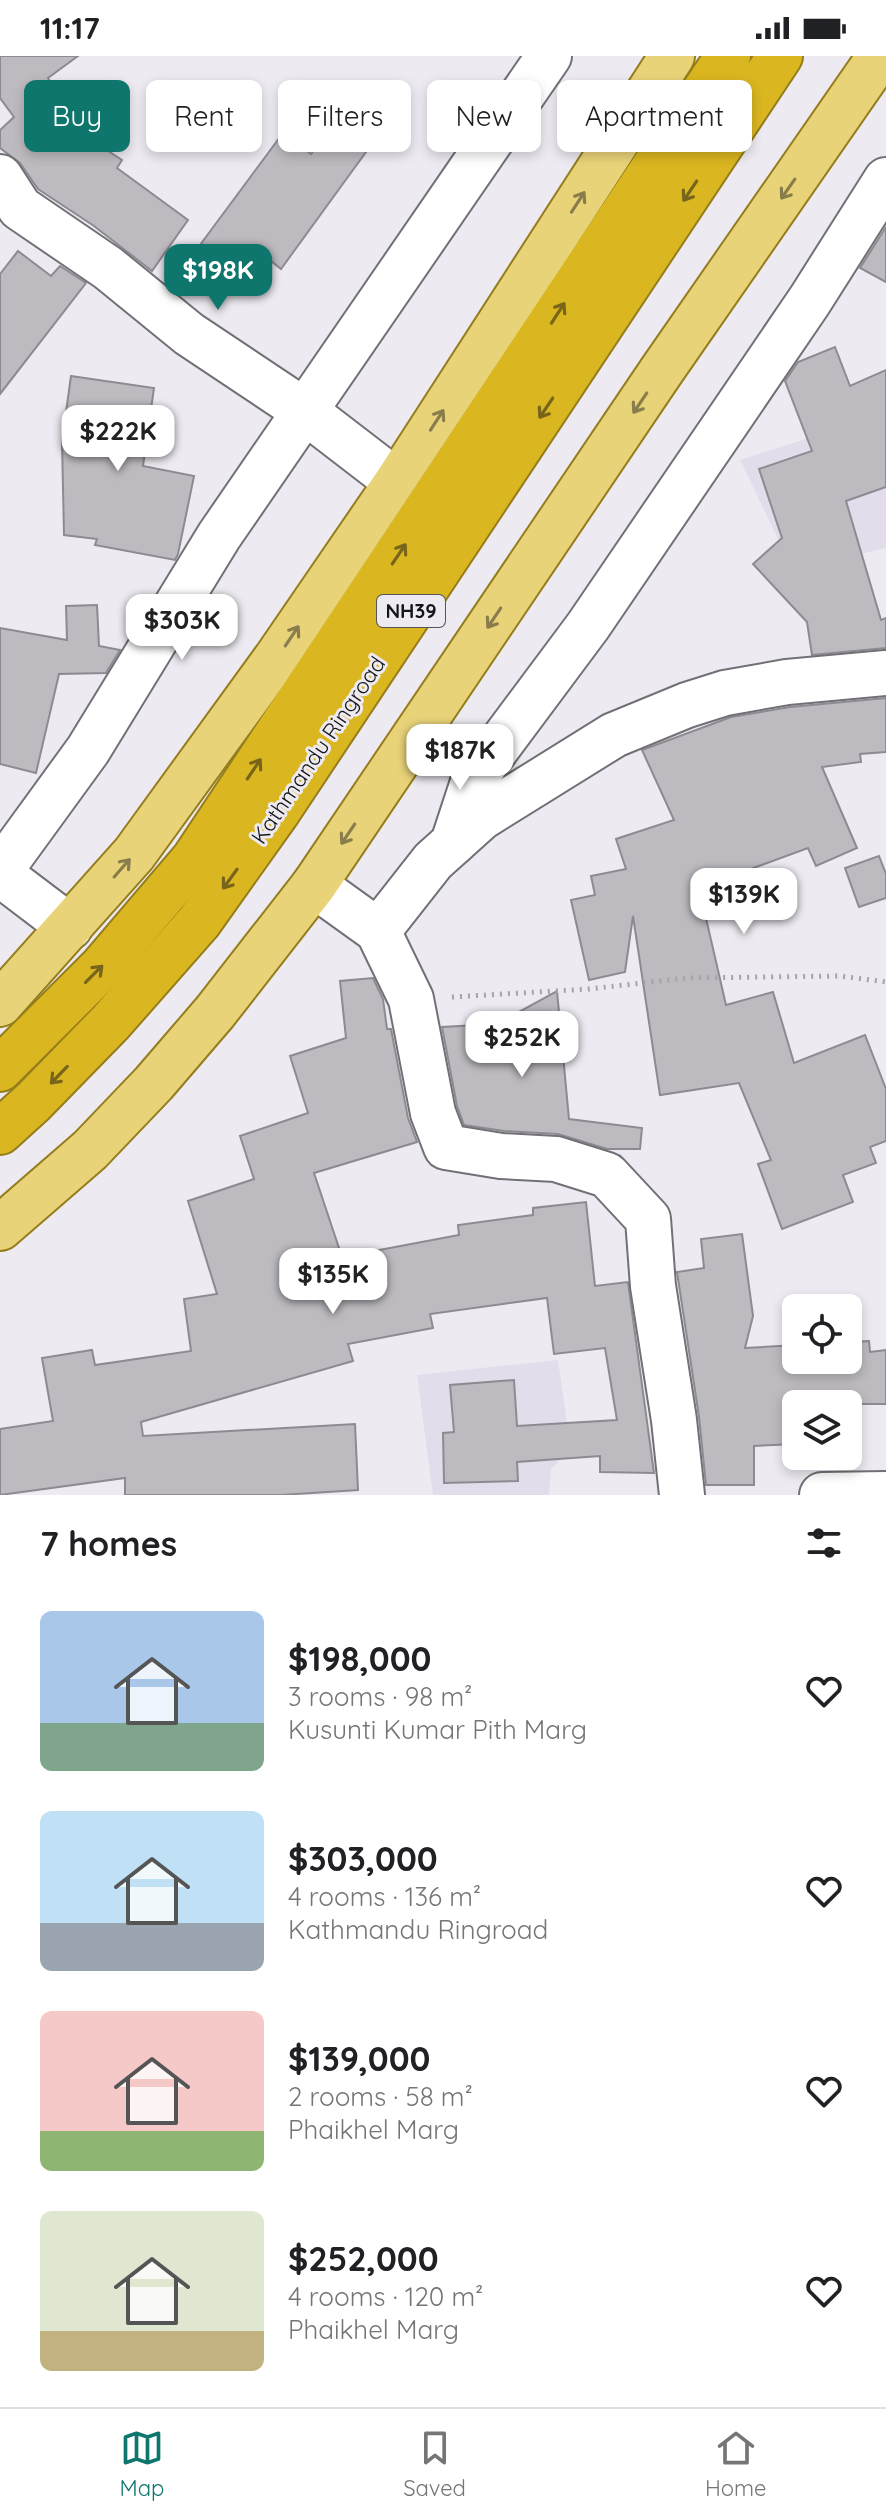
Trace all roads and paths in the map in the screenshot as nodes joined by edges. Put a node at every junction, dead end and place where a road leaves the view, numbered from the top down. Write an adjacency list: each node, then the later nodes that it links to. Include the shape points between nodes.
1 (549, 56): 8 (street)
2 (672, 56): 9 (main road, one-way to 2)
3 (728, 56): 19 (highway, Kathmandu Ringroad / NH39, one-way to 3, via 102,967 194,859)
4 (780, 56): 20 (highway, Kathmandu Ringroad / NH39, one-way to 20, via 199,922 111,1022)
5 (880, 56): 13 (main road, one-way to 13)
6 (886, 180): 11 (street, via 588,626 474,779)
7 (7, 201): 8 (street)
8 (306, 412): 9 (street); 12 (street, via 219,536 88,750)
9 (397, 482): 14 (main road, one-way to 9, via 134,854)
10 (886, 673): 11 (street, via 787,682 687,705 614,735 482,817)
11 (453, 843): 15 (street)
12 (0, 872): 14 (street)
13 (314, 885): 15 (street); 21 (main road, via 154,1083 90,1150)
14 (70, 927): 18 (main road)
15 (378, 931): 17 (street)
16 (886, 982): 17 (path, via 840,976 687,978)
17 (411, 999): 23 (street, via 433,1113 446,1147 556,1159 607,1175 648,1219)
18 (0, 1004)
19 (0, 1069)
20 (0, 1132)
21 (0, 1228)
22 (886, 1494): 24 (street)
23 (682, 1495)
24 (822, 1495)

